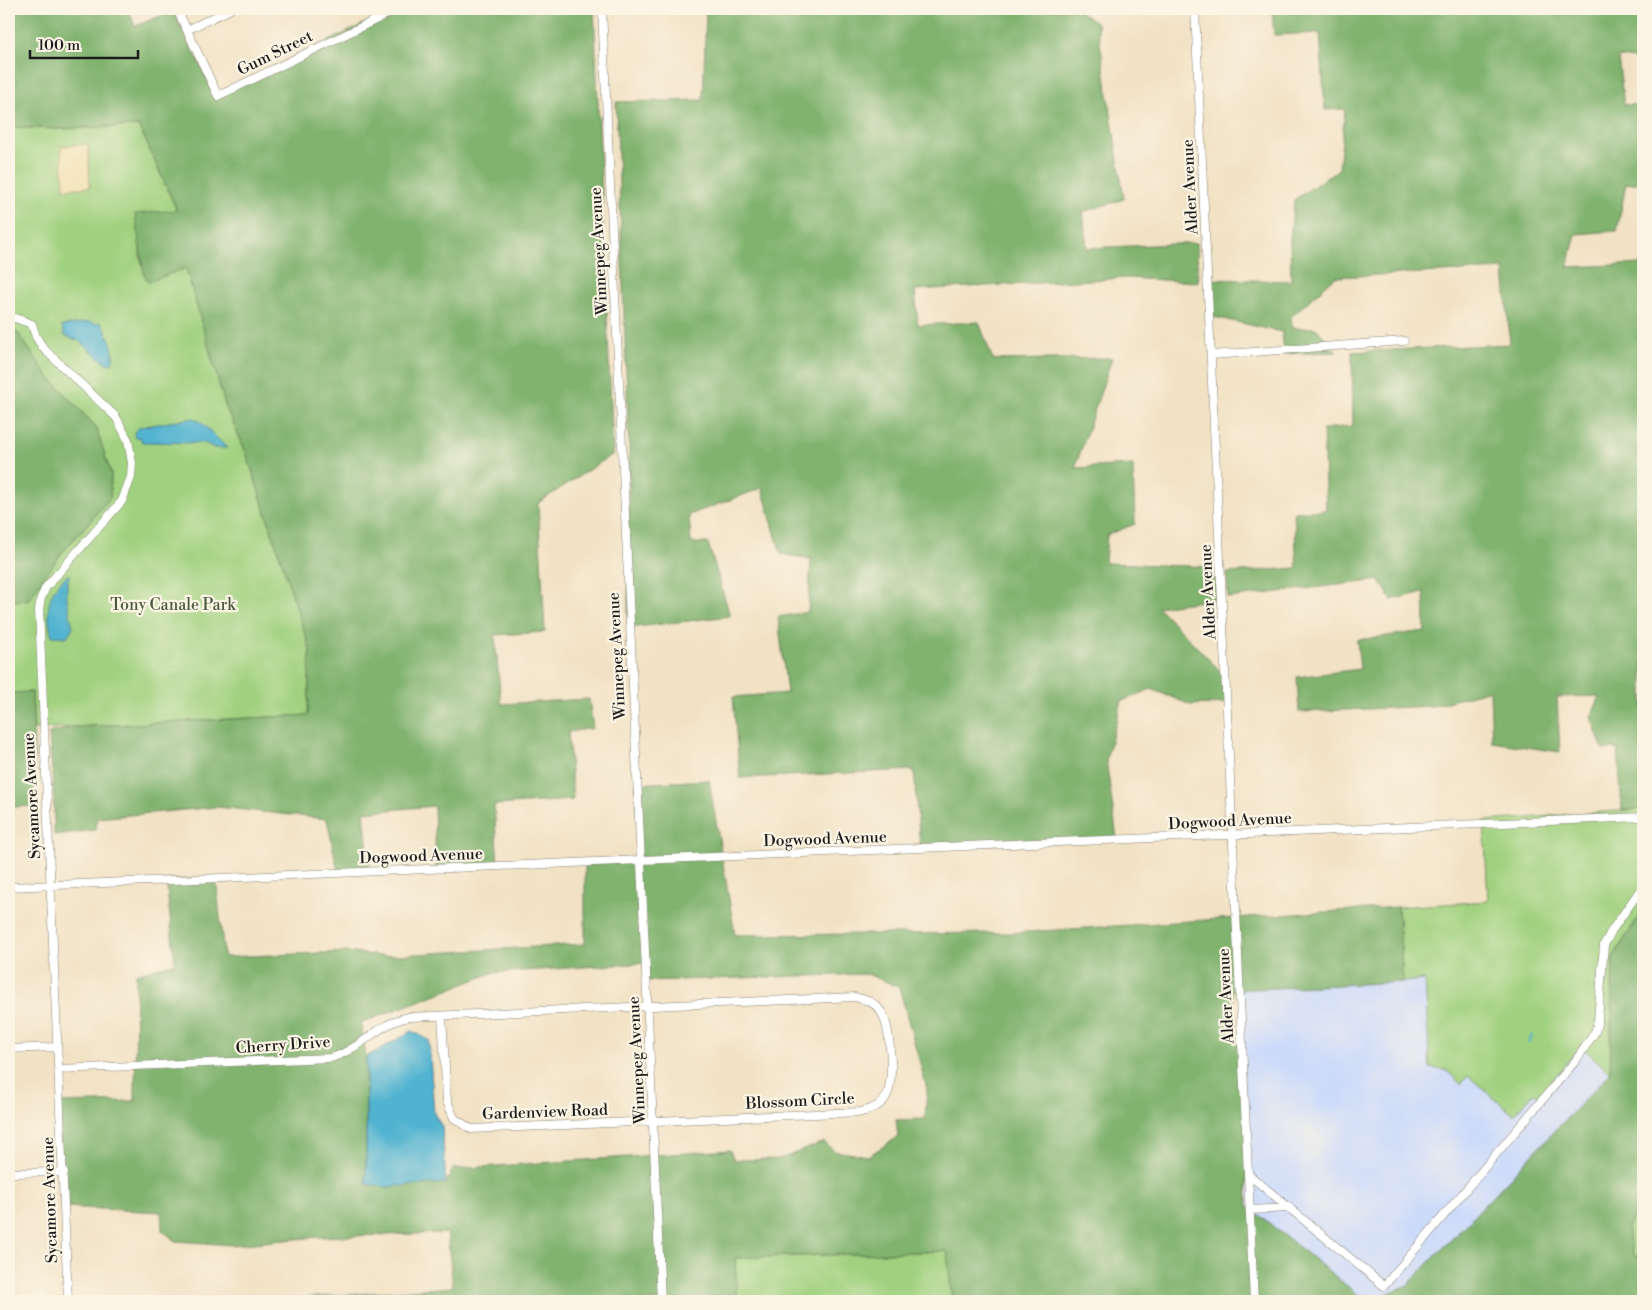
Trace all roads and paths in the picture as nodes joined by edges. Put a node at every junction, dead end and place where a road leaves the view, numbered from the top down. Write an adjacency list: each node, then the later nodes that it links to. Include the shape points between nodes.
1 (177, 9): 6 (street)
2 (231, 9): 6 (street)
3 (398, 9): 6 (street, Gum Street, via 218,96)
4 (602, 9): 12 (street, Winnepeg Avenue)
5 (1195, 9): 9 (street, Alder Avenue)
6 (187, 30)
7 (9, 316): 13 (street, Sycamore Avenue, via 32,324 44,349 116,417 127,437 132,458 131,477 122,501 55,576 41,598 40,649)
8 (1404, 342): 9 (street)
9 (1212, 355): 11 (street, Alder Avenue)
10 (1643, 817): 11 (street, Dogwood Avenue)
11 (1232, 834): 12 (street, Dogwood Avenue); 24 (street, Alder Avenue)
12 (641, 861): 13 (street, Dogwood Avenue); 16 (street, Winnepeg Avenue)
13 (51, 886): 15 (street, Dogwood Avenue); 18 (street, Sycamore Avenue)
14 (1643, 886): 25 (street, via 1604,945 1598,1020 1590,1041 1384,1286)
15 (9, 887)
16 (648, 1006): 17 (street, Cherry Drive); 21 (street, Winnepeg Avenue); 21 (street, Blossom Circle, via 855,997 870,1001 880,1010 888,1030 888,1094 869,1111)
17 (442, 1016): 20 (street, Cherry Drive, via 401,1019 330,1058); 21 (street, Gardenview Road, via 447,1101 454,1118 462,1125 481,1130)
18 (57, 1047): 19 (street); 20 (street, Sycamore Avenue)
19 (9, 1049)
20 (59, 1069): 22 (street, Sycamore Avenue)
21 (654, 1122): 28 (street, Winnepeg Avenue)
22 (64, 1172): 23 (street); 27 (street, Sycamore Avenue)
23 (9, 1173)
24 (1248, 1174): 25 (street); 26 (street, Alder Avenue)
25 (1290, 1208): 26 (street)
26 (1250, 1210): 29 (street, Alder Avenue)
27 (68, 1301)
28 (662, 1301)
29 (1254, 1301)

